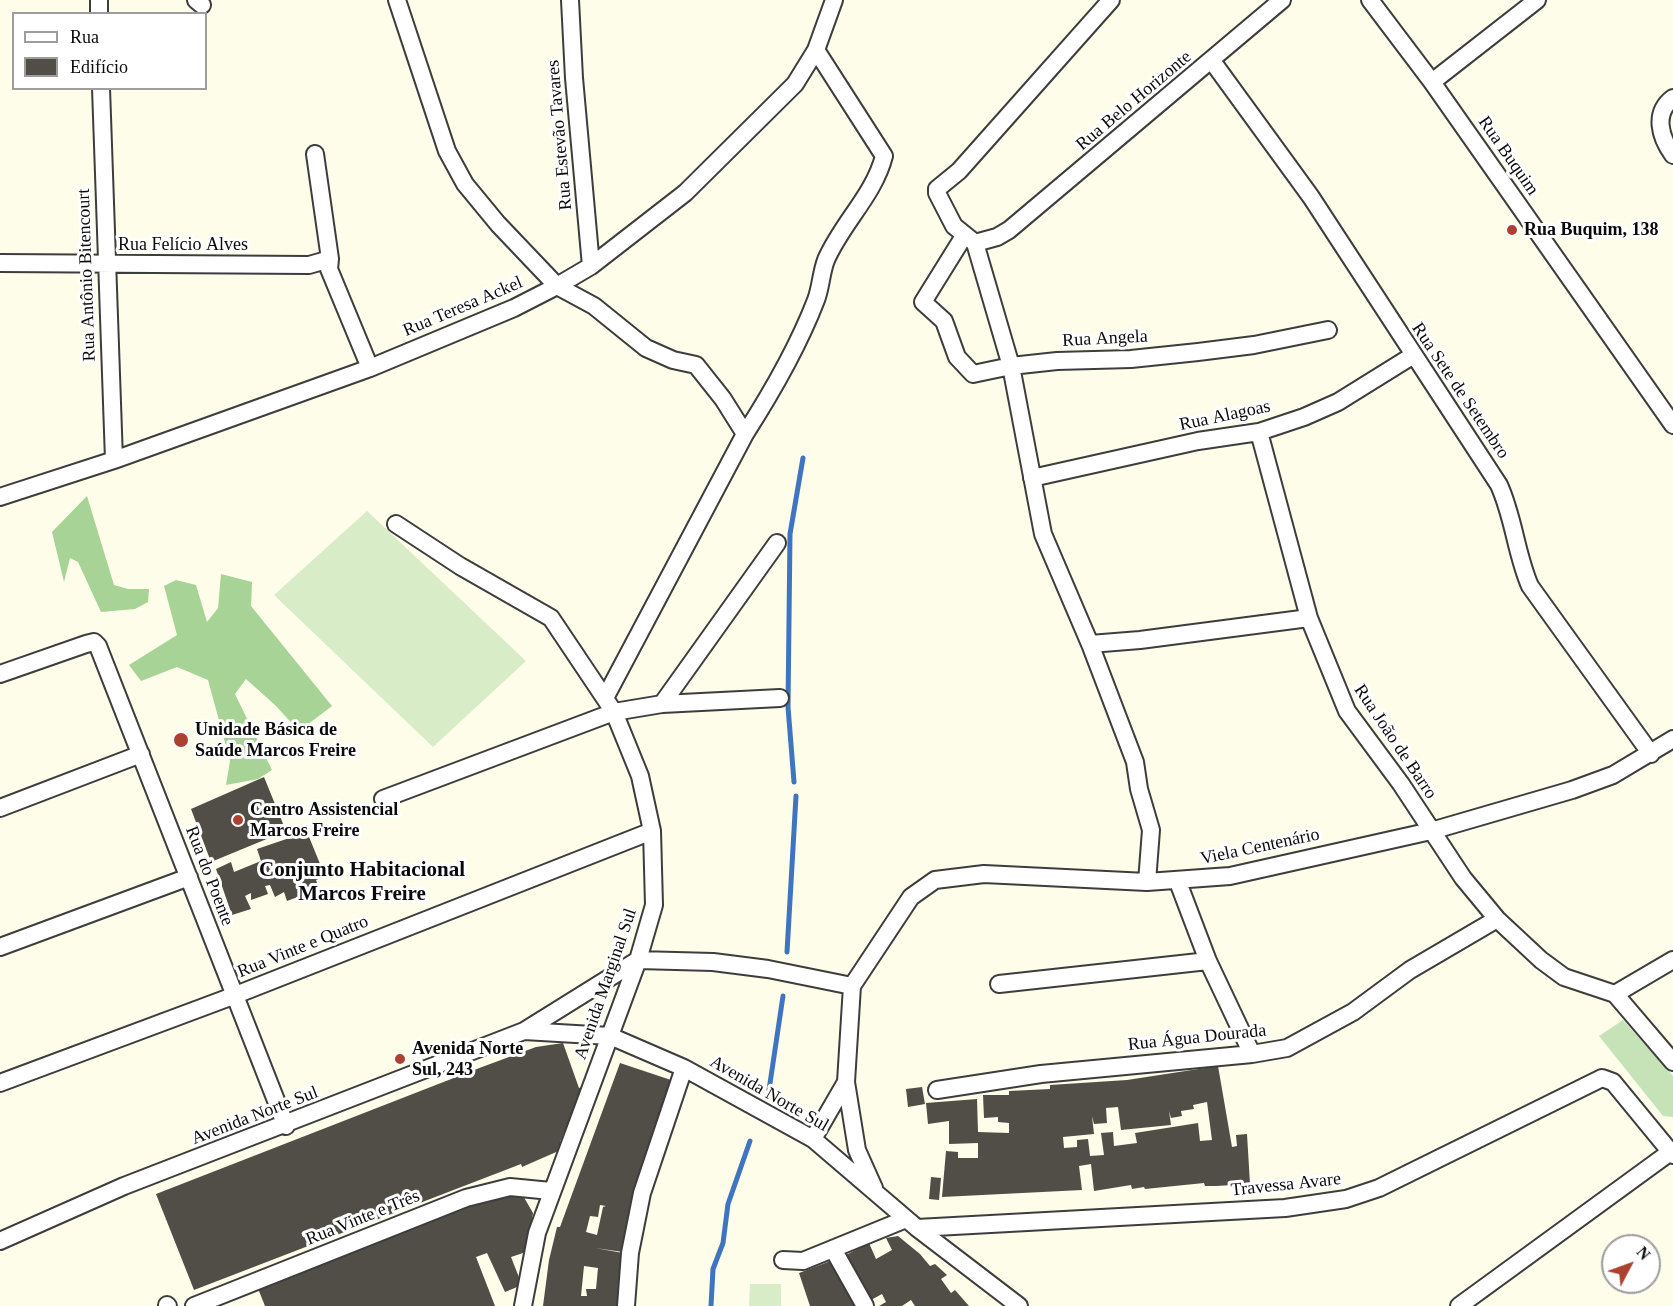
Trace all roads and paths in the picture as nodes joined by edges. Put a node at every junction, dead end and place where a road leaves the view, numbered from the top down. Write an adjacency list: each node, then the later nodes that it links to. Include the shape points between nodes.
1 (397, 0): 20 (street, via 447,151 465,184)
2 (570, 0): 19 (street, Rua Estevão Tavares)
3 (834, 0): 8 (street, Rua Teresa Ackel)
4 (1111, 0): 15 (street, via 959,171 937,189 947,215)
5 (1282, 0): 9 (street, Rua Belo Horizonte)
6 (1370, 0): 10 (street, Rua Buquim)
7 (1537, 0): 10 (street)
8 (816, 50): 19 (street, Rua Teresa Ackel, via 795,84 685,193); 27 (street, via 884,156 879,175 826,260 817,299 792,353)
9 (1212, 61): 15 (street, Rua Belo Horizonte, via 1009,230 997,237); 22 (street, Rua Sete de Setembro, via 1311,197)
10 (1432, 82): 25 (street, Rua Buquim)
11 (101, 90): 18 (street, Rua Antônio Bitencourt)
12 (1673, 98): 14 (street, via 1665,104 1661,116 1664,142)
13 (315, 154): 16 (street)
14 (1673, 155)
15 (969, 239): 23 (street); 23 (street, Rua Angela, via 923,302 944,321 957,357 968,371 979,374)
16 (330, 259): 18 (street, Rua Felício Alves, via 309,265); 24 (street, via 329,268)
17 (0, 263): 18 (street, Rua Felício Alves)
18 (105, 264): 28 (street, Rua Antônio Bitencourt)
19 (591, 266): 20 (street, Rua Teresa Ackel)
20 (557, 286): 24 (street, Rua Teresa Ackel); 27 (street, via 594,306 646,348 696,365)
21 (1328, 330): 23 (street, Rua Angela, via 1198,352)
22 (1412, 356): 26 (street, Rua Alagoas, via 1338,402); 41 (street, Rua Sete de Setembro, via 1499,486 1507,503 1519,562 1530,586)
23 (1011, 366): 29 (street)
24 (370, 368): 28 (street, Rua Teresa Ackel)
25 (1673, 425)
26 (1259, 432): 29 (street, Rua Alagoas, via 1198,441); 33 (street, Rua João de Barro)
27 (745, 434): 38 (street)
28 (114, 460): 30 (street, Rua Teresa Ackel)
29 (1032, 478): 34 (street, via 1043,534)
30 (0, 497)
31 (396, 524): 38 (street, Avenida Marginal Sul, via 551,618)
32 (777, 543): 37 (street)
33 (1309, 618): 34 (street); 45 (street, Rua João de Barro, via 1347,711)
34 (1090, 644): 47 (street, via 1138,772 1151,830)
35 (0, 674): 40 (street, Rua do Poente, via 93,642 98,646)
36 (780, 698): 37 (street)
37 (662, 704): 38 (street)
38 (609, 705): 42 (street); 44 (street, Avenida Marginal Sul, via 640,776)
39 (1673, 739): 41 (street, Viela Centenário)
40 (141, 754): 43 (street); 46 (street, Rua do Poente)
41 (1651, 754): 45 (street, Viela Centenário, via 1613,775 1572,790)
42 (383, 799)
43 (0, 808)
44 (652, 831): 51 (street, Avenida Marginal Sul, via 654,905); 57 (street, Rua Vinte e Quatro)
45 (1431, 831): 48 (street, Viela Centenário, via 1230,876); 49 (street, Rua João de Barro)
46 (189, 877): 50 (street); 57 (street, Rua do Poente)
47 (1147, 882): 48 (street, Viela Centenário); 55 (street, Viela Centenário, via 984,874 935,880 911,897)
48 (1178, 882): 53 (street)
49 (1497, 919): 56 (street, Rua João de Barro, via 1564,977); 60 (street, Rua Água Dourada, via 1410,970 1317,1033 1287,1048)
50 (0, 947)
51 (638, 960): 55 (street, via 713,962); 58 (street, Avenida Norte Sul); 59 (street, Avenida Marginal Sul)
52 (1673, 960): 56 (street)
53 (1208, 961): 54 (street); 60 (street)
54 (999, 984)
55 (852, 986): 63 (street)
56 (1615, 994): 61 (street)
57 (233, 996): 64 (street, Rua Vinte e Quatro); 66 (street, Rua do Poente)
58 (525, 1031): 59 (street, Avenida Norte Sul); 66 (street, Avenida Norte Sul)
59 (610, 1036): 62 (street, Avenida Norte Sul); 69 (street, Avenida Marginal Sul)
60 (1252, 1054): 65 (street, Rua Água Dourada, via 1076,1070)
61 (1673, 1062)
62 (684, 1068): 67 (street, Avenida Norte Sul); 77 (street, via 642,1193 630,1253)
63 (846, 1082): 67 (street); 70 (street, via 857,1150)
64 (0, 1083)
65 (937, 1090)
66 (286, 1126): 72 (street, Avenida Norte Sul, via 124,1186)
67 (813, 1138): 70 (street, Avenida Norte Sul)
68 (1672, 1152): 71 (street, Travessa Avare, via 1613,1082 1602,1078 1379,1188 1346,1199 1285,1208); 80 (street)
69 (551, 1191): 75 (street, Rua Vinte e Três, via 510,1187 466,1197); 76 (street, Avenida Marginal Sul, via 537,1233)
70 (876, 1194): 71 (street, Avenida Norte Sul)
71 (911, 1223): 73 (street, Travessa Avare); 79 (street, Avenida Norte Sul)
72 (0, 1241)
73 (833, 1249): 74 (street, Travessa Avare, via 803,1261); 78 (street)
74 (783, 1260)
75 (203, 1304)
76 (523, 1306)
77 (626, 1306)
78 (865, 1306)
79 (1019, 1306)
80 (1459, 1306)

